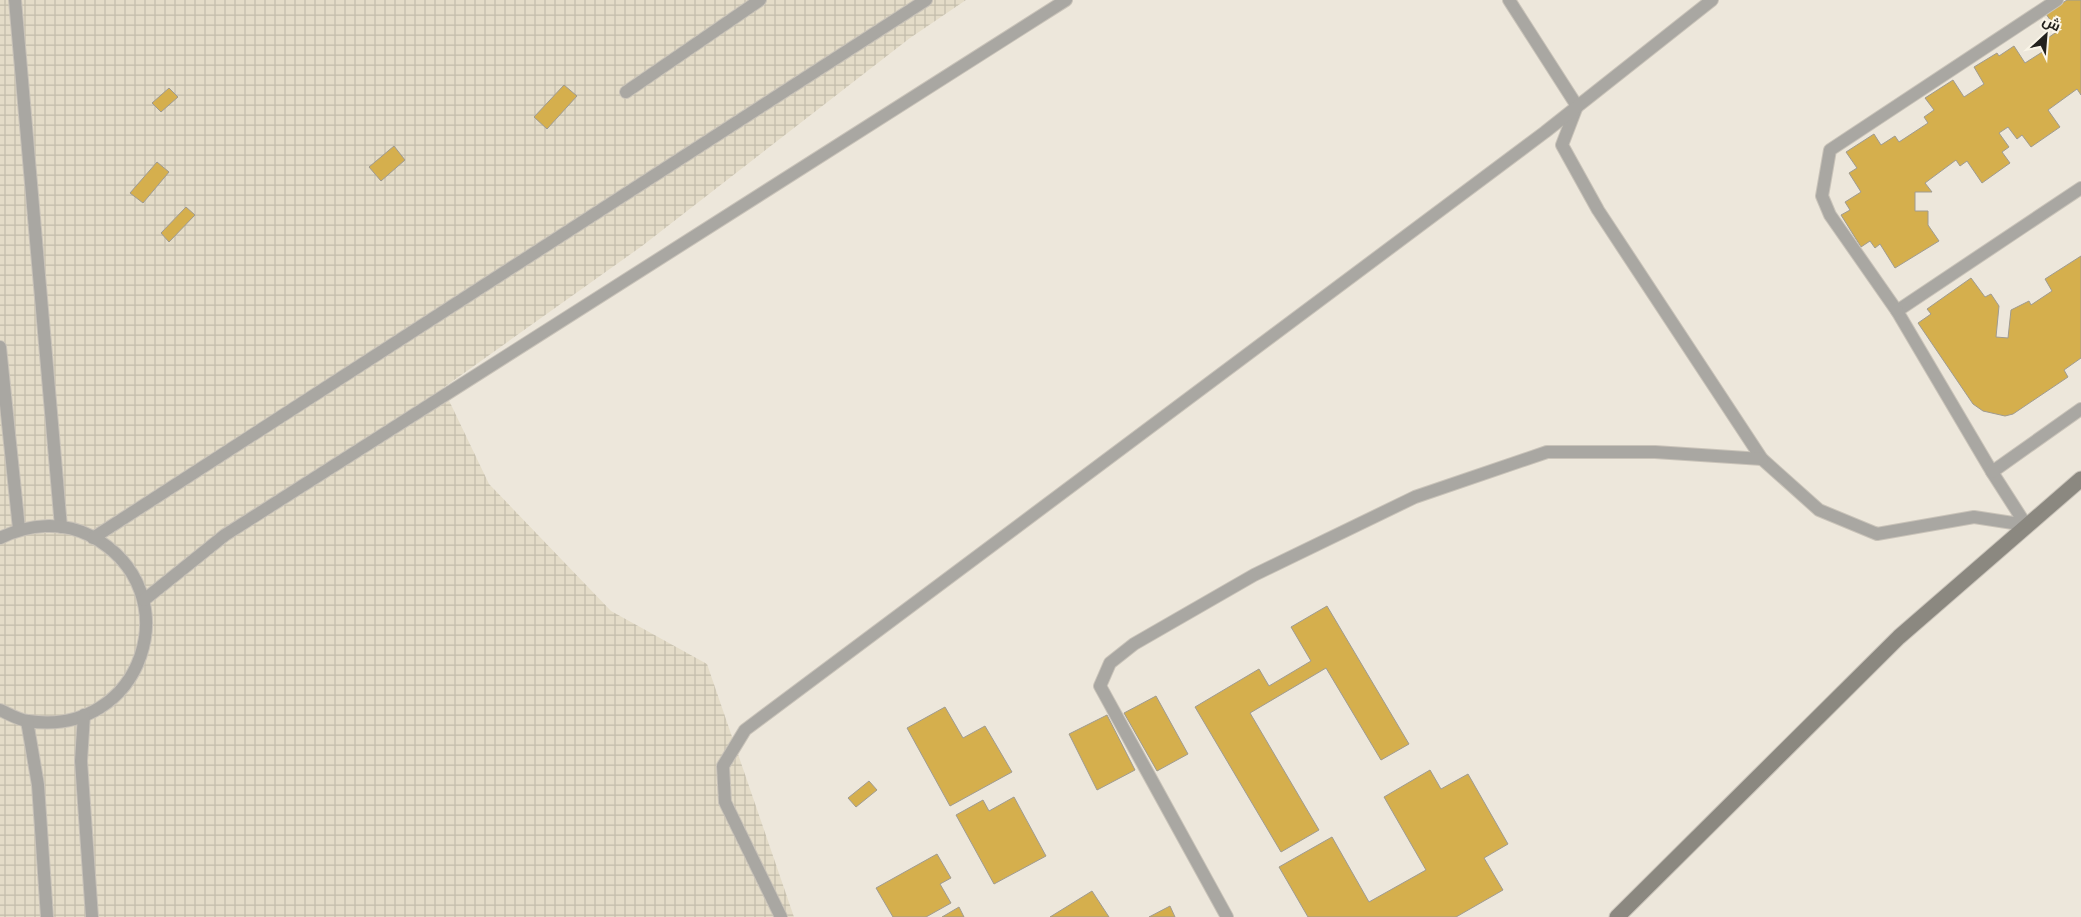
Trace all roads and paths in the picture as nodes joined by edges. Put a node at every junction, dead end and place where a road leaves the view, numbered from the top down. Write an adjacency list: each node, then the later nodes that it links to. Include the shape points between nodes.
1 (15, 0): 18 (lane)
2 (760, 0): 8 (lane)
3 (926, 0): 21 (lane)
4 (1066, 0): 22 (lane, via 225,535)
5 (1509, 0): 9 (lane)
6 (1712, 0): 9 (lane)
7 (2056, 0): 11 (lane, via 1830,150 1822,196 1830,215)
8 (626, 92)
9 (1577, 106): 14 (lane, via 1562,145 1598,210); 28 (lane, via 745,730 724,766 726,802)
10 (2081, 188): 11 (lane)
11 (1897, 311): 15 (lane)
12 (0, 347): 19 (lane)
13 (2081, 409): 15 (lane)
14 (1762, 459): 17 (lane, via 1819,510 1877,534 1974,517); 29 (lane, via 1655,452 1547,452 1415,497 1254,575 1128,649 1110,664 1100,686)
15 (1992, 472): 17 (lane)
16 (2081, 478): 17 (main road)
17 (2026, 525): 30 (main road, via 1899,637)
18 (61, 527): 19 (lane, via 50,525); 21 (lane, via 81,531)
19 (19, 529): 20 (lane)
20 (0, 538)
21 (93, 538): 22 (lane, via 109,546 130,569)
22 (144, 600): 24 (lane, via 147,632 139,664 120,692)
23 (0, 710): 25 (lane)
24 (84, 716): 25 (lane, via 61,723); 27 (lane, via 81,761)
25 (27, 721): 26 (lane, via 38,785)
26 (47, 917)
27 (92, 917)
28 (781, 917)
29 (1228, 917)
30 (1617, 917)

